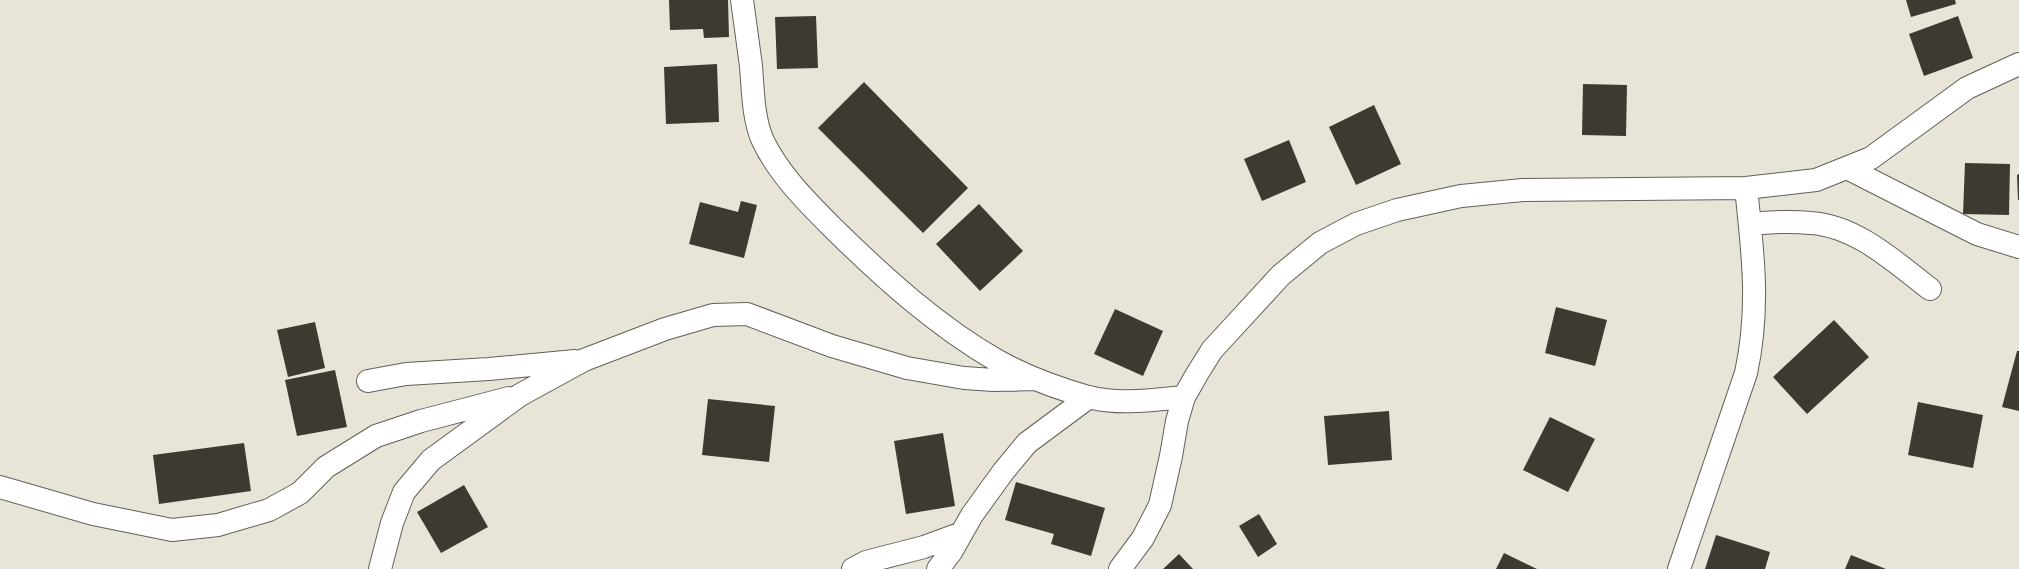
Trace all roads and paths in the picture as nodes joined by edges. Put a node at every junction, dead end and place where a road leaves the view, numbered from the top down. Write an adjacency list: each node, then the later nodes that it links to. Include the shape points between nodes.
1 (742, 0): 9 (street, via 755,107 763,140 782,172 811,206 860,254 929,314 996,360)
2 (2019, 64): 3 (street, via 1967,88 1871,158)
3 (1848, 168): 4 (street, via 1816,180); 6 (street, via 1977,234)
4 (1746, 188): 5 (street); 13 (street, via 1516,191 1461,196 1397,210 1356,224 1320,243 1281,275 1212,350)
5 (1750, 224): 7 (street, via 1813,223 1848,232 1876,247); 20 (street, via 1755,285 1752,346 1746,373)
6 (2019, 247)
7 (1930, 289)
8 (584, 360): 9 (street, via 665,329 713,315 747,314 832,346 907,368 979,379); 10 (street, via 406,374); 11 (street)
9 (1035, 378): 12 (street)
10 (368, 381)
11 (520, 395): 14 (street, via 421,421 376,436 326,467 300,493 269,510 218,525 172,530 93,514); 16 (street, via 431,460 404,492 392,523)
12 (1089, 397): 13 (street, via 1121,402); 15 (street, via 1027,443 1003,472)
13 (1184, 397): 19 (street, via 1160,505 1143,538)
14 (0, 487)
15 (962, 533): 17 (street, via 924,547 866,562); 18 (street)
16 (380, 569)
17 (854, 569)
18 (938, 569)
19 (1120, 569)
20 (1679, 569)

